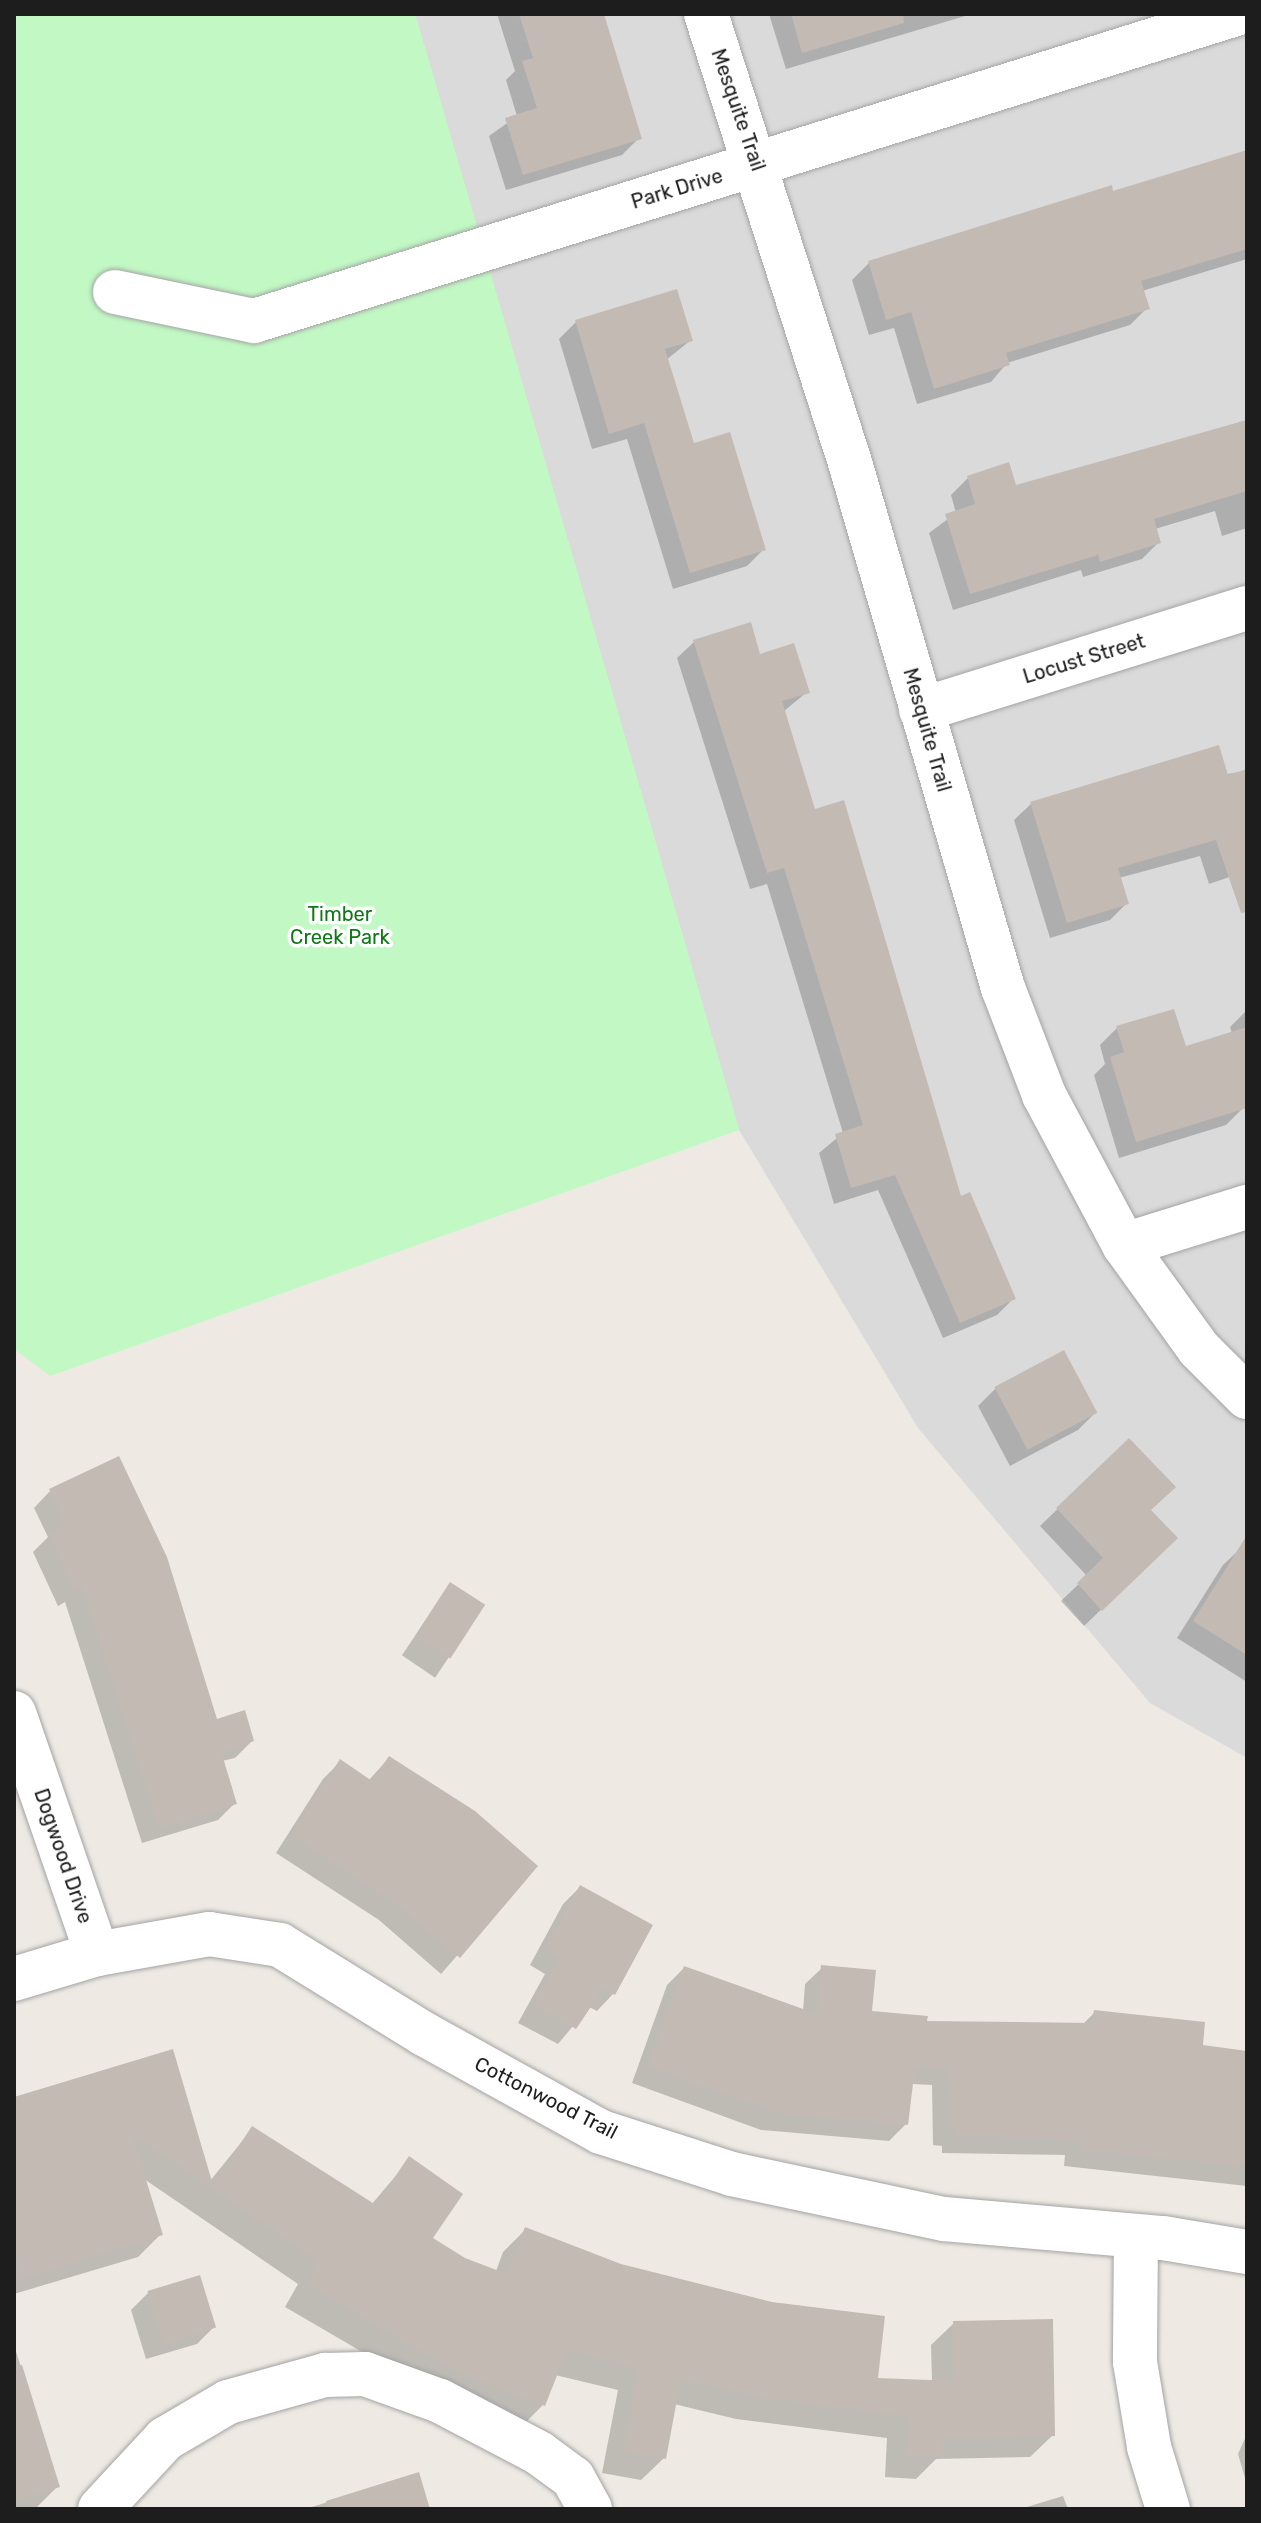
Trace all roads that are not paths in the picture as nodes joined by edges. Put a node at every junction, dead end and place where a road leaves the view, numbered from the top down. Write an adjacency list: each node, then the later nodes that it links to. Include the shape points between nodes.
1 (706, 14): 3 (street, Mesquite Trail)
2 (1236, 14): 3 (street, Park Drive)
3 (756, 164): 4 (street, Park Drive, via 254,321); 6 (street, Mesquite Trail)
4 (115, 292)
5 (1247, 608): 6 (street, Locust Street)
6 (921, 710): 8 (street, Mesquite Trail, via 1008,1002 1050,1109)
7 (1247, 1207): 8 (street)
8 (1124, 1245): 9 (street, Mesquite Trail, via 1199,1349)
9 (1247, 1397)
10 (14, 1713): 11 (street, Dogwood Drive)
11 (97, 1954): 12 (street, Cottonwood Trail); 13 (street, Cottonwood Trail, via 209,1934 280,1945 424,2034 601,2132 732,2174 944,2219)
12 (14, 1979)
13 (1136, 2236): 14 (street, Cottonwood Trail); 17 (street, via 1135,2362 1149,2447)
14 (1247, 2252)
15 (100, 2509): 16 (street, via 165,2439 228,2402 325,2375 365,2374 440,2401 539,2453 573,2478)
16 (590, 2509)
17 (1168, 2509)

